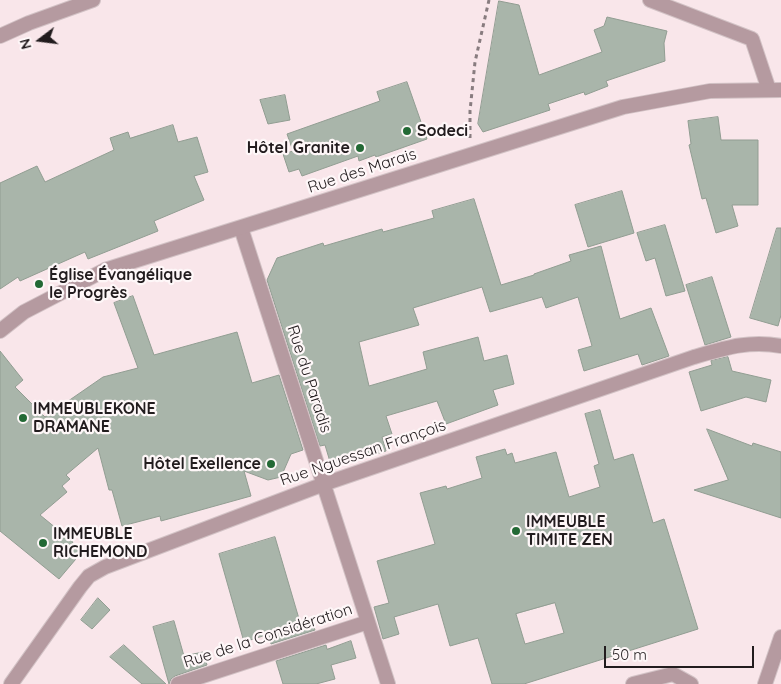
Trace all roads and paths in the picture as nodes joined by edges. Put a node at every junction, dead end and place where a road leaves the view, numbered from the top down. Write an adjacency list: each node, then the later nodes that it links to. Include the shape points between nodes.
1 (93, 0): 4 (street)
2 (489, 0): 6 (path, via 475,62)
3 (650, 0): 5 (street, via 752,39)
4 (0, 36)
5 (775, 90): 6 (street, Rue des Marais, via 710,91 623,107)
6 (470, 155): 7 (street, Rue des Marais)
7 (241, 228): 8 (street, Rue des Marais, via 105,270 24,312); 10 (street, Rue du Paradis)
8 (0, 331)
9 (781, 346): 10 (street, Rue Nguessan François, via 732,345)
10 (324, 484): 11 (street, Rue du Paradis); 15 (street, Rue Nguessan François, via 105,567 89,576)
11 (368, 622): 16 (street, Rue de la Considération); 17 (street, Rue du Paradis)
12 (781, 637): 13 (street)
13 (778, 660): 20 (street)
14 (671, 679): 18 (street); 19 (street)
15 (11, 684)
16 (178, 684)
17 (388, 684)
18 (633, 684)
19 (691, 684)
20 (766, 684)

